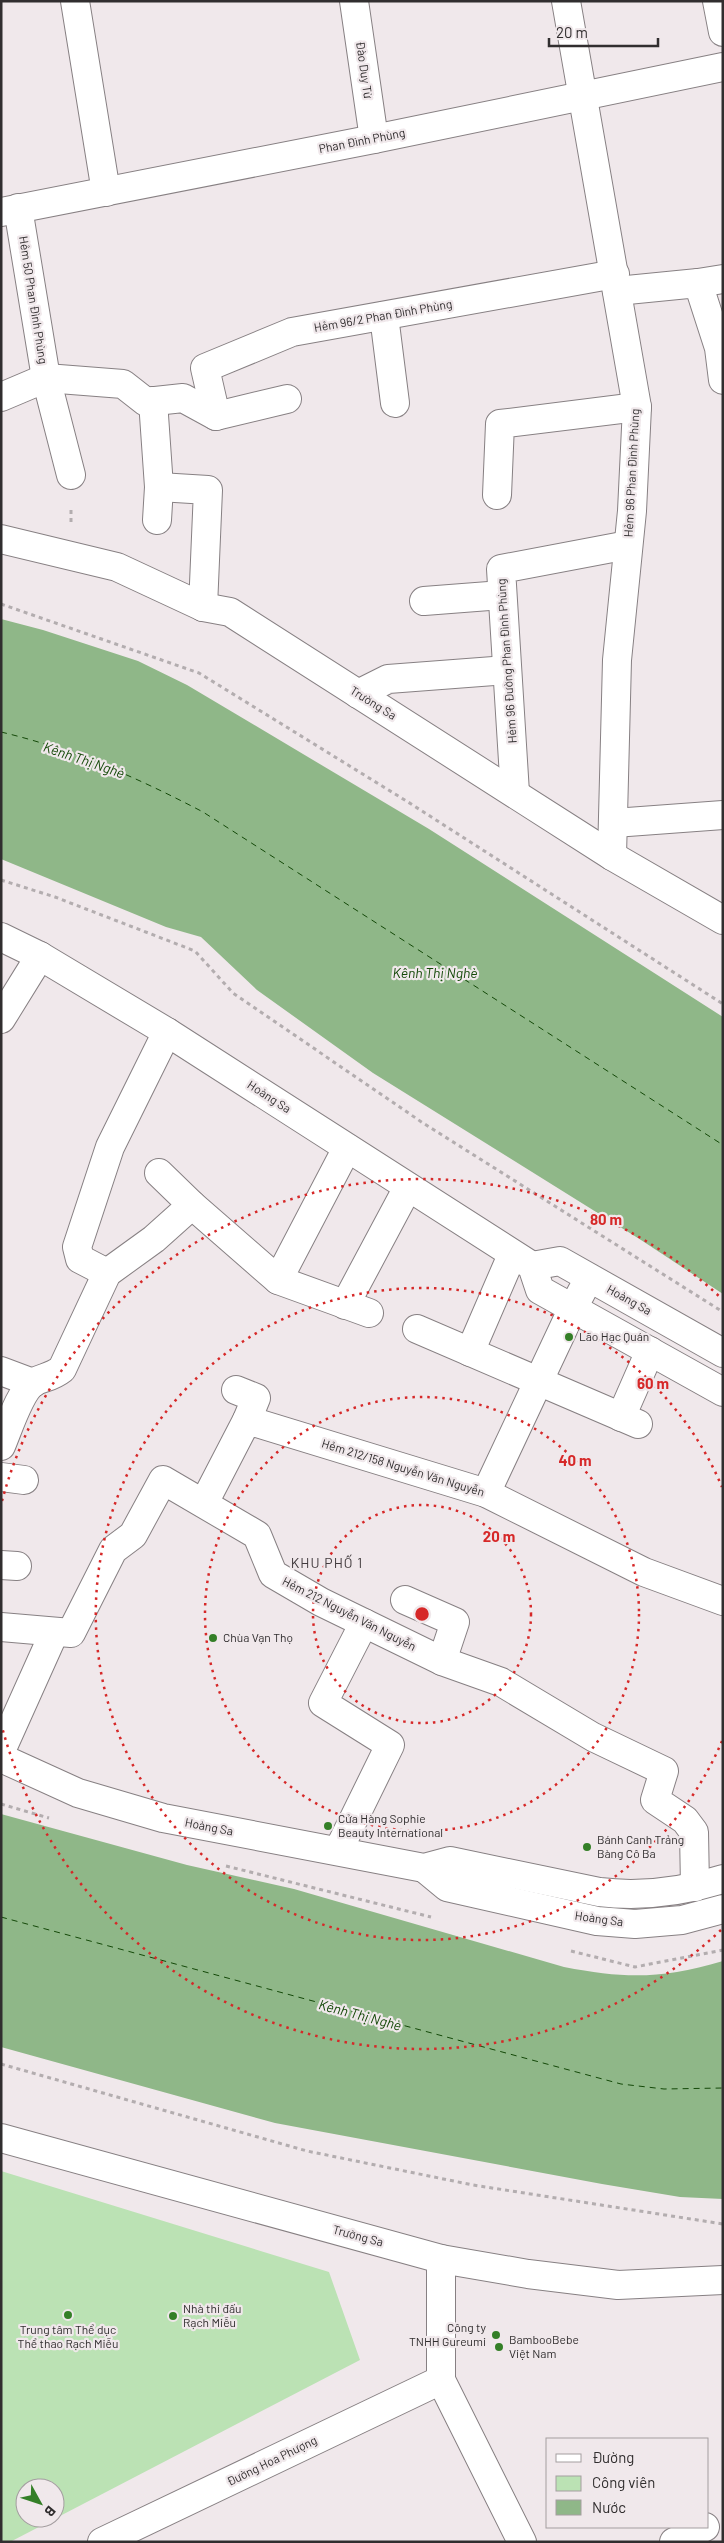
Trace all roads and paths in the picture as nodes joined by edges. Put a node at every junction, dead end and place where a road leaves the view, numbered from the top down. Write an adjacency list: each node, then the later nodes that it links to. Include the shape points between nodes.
1 (75, 1): 9 (street)
2 (354, 1): 8 (street, Đào Duy Từ)
3 (566, 1): 7 (street, Hẻm 96 Phan Đình Phùng)
4 (717, 1): 5 (street)
5 (723, 32)
6 (723, 67): 7 (street, Phan Đình Phùng)
7 (584, 95): 8 (street, Phan Đình Phùng); 12 (street, Hẻm 96 Phan Đình Phùng)
8 (374, 139): 9 (street, Phan Đình Phùng)
9 (106, 192): 10 (street, Phan Đình Phùng)
10 (10, 210): 14 (street, Hẻm 50 Phan Đình Phùng)
11 (711, 281): 12 (street, Hẻm 96/2 Phan Đình Phùng); 15 (street)
12 (616, 282): 13 (street, Hẻm 96/2 Phan Đình Phùng); 20 (street, Hẻm 96 Phan Đình Phùng)
13 (384, 316): 19 (street); 21 (street, Hẻm 96/2 Phan Đình Phùng, via 292,332 205,368)
14 (46, 378): 16 (street); 18 (street, Hẻm 50 Phan Đình Phùng, via 124,384 146,402); 22 (street)
15 (723, 380)
16 (1, 397)
17 (287, 399): 21 (street)
18 (153, 401): 21 (street, via 183,398); 23 (street)
19 (395, 403)
20 (637, 407): 24 (street, via 500,424); 27 (street, Hẻm 96 Phan Đình Phùng)
21 (216, 416)
22 (71, 475): 28 (path)
23 (159, 487): 25 (street); 32 (street, via 208,490)
24 (497, 495)
25 (157, 520)
26 (1, 539): 28 (street, Trường Sa)
27 (628, 545): 29 (street, Hẻm 96 Đường Phan Đình Phùng, via 501,568); 37 (street, Hẻm 96 Phan Đình Phùng, via 618,660)
28 (71, 554): 32 (street, Trường Sa, via 117,567)
29 (502, 595): 30 (street); 33 (street, Hẻm 96 Đường Phan Đình Phùng)
30 (424, 601)
31 (1, 604): 43 (path, via 199,672)
32 (202, 607): 34 (street, Trường Sa, via 230,612)
33 (507, 670): 34 (street, via 388,679); 35 (street, Hẻm 96 Đường Phan Đình Phùng)
34 (358, 694): 35 (street, Trường Sa)
35 (515, 793): 38 (street, Trường Sa)
36 (723, 815): 37 (street)
37 (614, 824): 38 (street, Hẻm 96 Phan Đình Phùng)
38 (612, 856): 40 (street, Trường Sa)
39 (1, 880): 55 (path, via 55,897 195,951 233,993 414,1118)
40 (723, 920)
41 (1, 937): 42 (street, Hoàng Sa)
42 (40, 956): 44 (street); 45 (street, Hoàng Sa)
43 (723, 1004)
44 (1, 1020)
45 (167, 1032): 46 (street, Hoàng Sa); 51 (street, via 110,1147 77,1247 80,1258)
46 (347, 1148): 48 (street, Hoàng Sa); 53 (street)
47 (159, 1173): 49 (street)
48 (408, 1187): 50 (street, Hoàng Sa); 53 (street, via 357,1309)
49 (192, 1205): 51 (street, via 154,1239); 53 (street)
50 (522, 1260): 52 (street, Hoàng Sa, via 560,1261); 54 (street, via 540,1290); 58 (street)
51 (107, 1273): 62 (street, via 62,1368 52,1376)
52 (589, 1278): 54 (street); 59 (street, Hoàng Sa)
53 (278, 1280)
54 (573, 1308): 57 (street); 61 (street)
55 (723, 1312)
56 (417, 1329): 58 (street)
57 (650, 1351): 61 (street, via 630,1421); 64 (street)
58 (470, 1352): 61 (street)
59 (723, 1353)
60 (1, 1371): 62 (street)
61 (538, 1381): 67 (street)
62 (33, 1383): 66 (street, via 22,1398)
63 (236, 1390): 65 (street, via 256,1398)
64 (723, 1392)
65 (247, 1420): 67 (street, Hẻm 212/158 Nguyễn Văn Nguyễn); 68 (street)
66 (1, 1446)
67 (486, 1493): 70 (street, Hẻm 212/158 Nguyễn Văn Nguyễn, via 644,1572)
68 (204, 1503): 71 (street, Hẻm 212 Nguyễn Văn Nguyễn, via 257,1535 273,1574); 73 (street, Hẻm 212 Nguyễn Văn Nguyễn, via 163,1480 133,1535 112,1550 71,1633)
69 (405, 1600): 74 (street, via 455,1622)
70 (723, 1601)
71 (364, 1623): 74 (street, Hẻm 212 Nguyễn Văn Nguyễn); 79 (street, via 323,1702 390,1745)
72 (1, 1627): 73 (street, Hẻm 212 Nguyễn Văn Nguyễn)
73 (54, 1633): 75 (street)
74 (442, 1662): 84 (street, Hẻm 212 Nguyễn Văn Nguyễn, via 500,1682 593,1737 664,1771 655,1800 685,1820 694,1832)
75 (1, 1751)
76 (1, 1758): 79 (street, Hoàng Sa, via 78,1793 136,1811)
77 (1, 1804): 78 (path)
78 (56, 1820)
79 (338, 1852): 81 (street, Hoàng Sa)
80 (225, 1866): 87 (path)
81 (424, 1868): 82 (street, Hoàng Sa, via 450,1861); 85 (street, Hoàng Sa, via 447,1887)
82 (528, 1876): 84 (street, Hoàng Sa, via 618,1894); 85 (street)
83 (723, 1878): 84 (street, Hoàng Sa)
84 (695, 1887)
85 (520, 1904): 86 (street, Hoàng Sa, via 597,1921 635,1924 682,1920)
86 (723, 1909)
87 (438, 1919)
88 (723, 1950): 89 (path, via 635,1967)
89 (569, 1951)
90 (1, 2064): 92 (path, via 307,2151 474,2185)
91 (1, 2138): 93 (street, Trường Sa)
92 (723, 2224)
93 (441, 2259): 94 (street, Trường Sa, via 618,2285); 95 (street)
94 (723, 2280)
95 (441, 2380): 99 (street, Đường Hoa Phượng); 100 (street)
96 (723, 2518): 97 (street)
97 (709, 2525)
98 (702, 2528): 101 (street)
99 (102, 2542)
100 (522, 2542)
101 (674, 2542)

